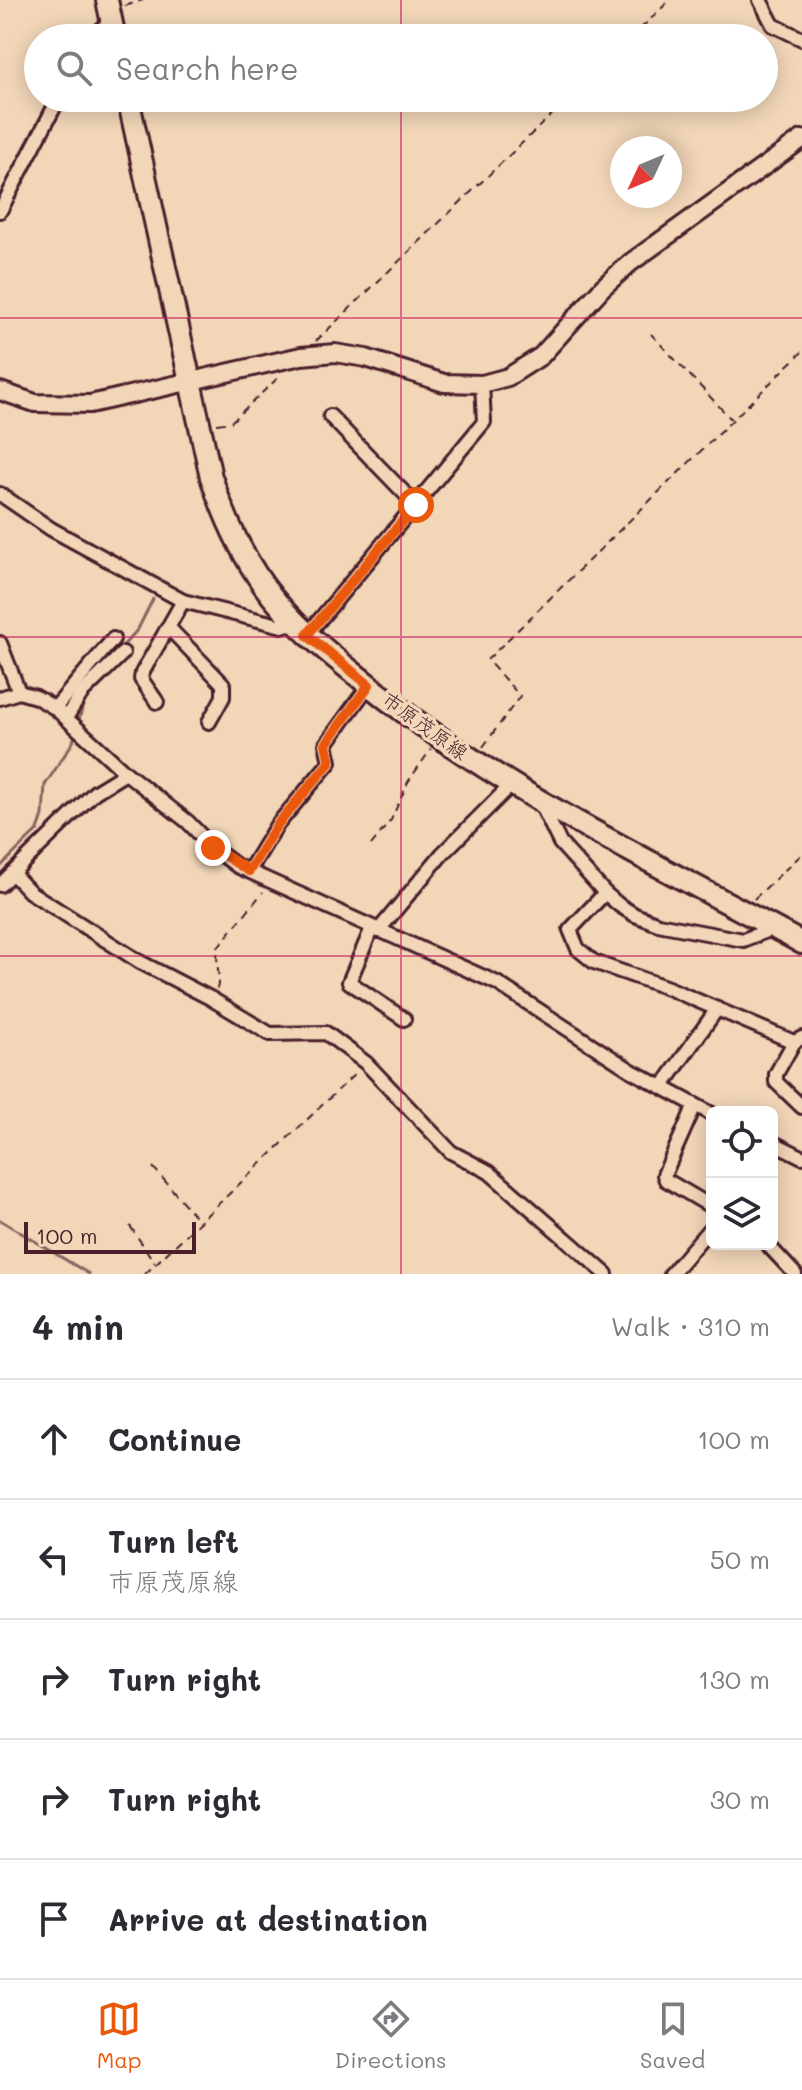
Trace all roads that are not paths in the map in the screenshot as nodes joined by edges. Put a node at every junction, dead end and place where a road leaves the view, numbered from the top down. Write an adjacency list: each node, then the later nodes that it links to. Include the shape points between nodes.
1 (760, 0): 2 (street)
2 (772, 24)
3 (778, 27): 4 (street)
4 (802, 39)
5 (52, 112): 8 (street)
6 (131, 112): 9 (main road, 市原茂原線)
7 (802, 139): 10 (street, via 630,263 541,356 508,377)
8 (0, 211)
9 (190, 383): 10 (street, via 335,353 444,383); 11 (street, via 67,405 35,403); 17 (main road, 市原茂原線, via 211,477 230,529 264,586)
10 (482, 384): 14 (street, via 484,422)
11 (0, 391)
12 (330, 416): 14 (street)
13 (0, 494): 15 (street, via 51,529)
14 (416, 505): 17 (street)
15 (183, 601): 16 (street); 17 (street)
16 (169, 628): 20 (street); 27 (street, via 223,684 223,697)
17 (301, 628): 21 (main road, 市原茂原線)
18 (0, 643): 22 (street)
19 (123, 653): 20 (street); 25 (street, via 110,643); 26 (street, via 81,694)
20 (148, 659): 24 (street, via 141,679)
21 (369, 685): 29 (main road, 市原茂原線, via 438,738); 31 (street, via 326,744 330,762 277,825)
22 (19, 692): 23 (street); 25 (street)
23 (0, 698)
24 (157, 702)
25 (55, 708): 26 (street)
26 (66, 718): 28 (street)
27 (209, 722)
28 (126, 773): 31 (street, via 213,848); 32 (street, via 95,792)
29 (512, 784): 30 (main road, 市原茂原線); 36 (street)
30 (541, 802): 34 (street, via 560,843); 35 (main road, 市原茂原線)
31 (249, 871): 36 (street)
32 (12, 873): 33 (street); 50 (street, via 30,892 83,927 270,1034 326,1033 366,1063 451,1152 489,1172)
33 (0, 885)
34 (605, 893): 35 (street, via 658,924 743,940); 38 (street, via 570,930 578,949 594,962)
35 (774, 928): 37 (main road, 市原茂原線)
36 (375, 930): 39 (street, via 349,982); 41 (street, via 497,983)
37 (802, 943)
38 (717, 1009): 40 (street); 41 (street)
39 (404, 1019)
40 (798, 1040): 43 (street, via 776,1082)
41 (662, 1087): 42 (street)
42 (695, 1105): 44 (street); 47 (street, via 664,1175)
43 (802, 1107)
44 (706, 1111)
45 (802, 1141): 46 (street)
46 (788, 1150)
47 (706, 1203)
48 (706, 1233): 51 (street)
49 (773, 1250): 52 (street)
50 (606, 1274)
51 (671, 1274)
52 (795, 1274)

